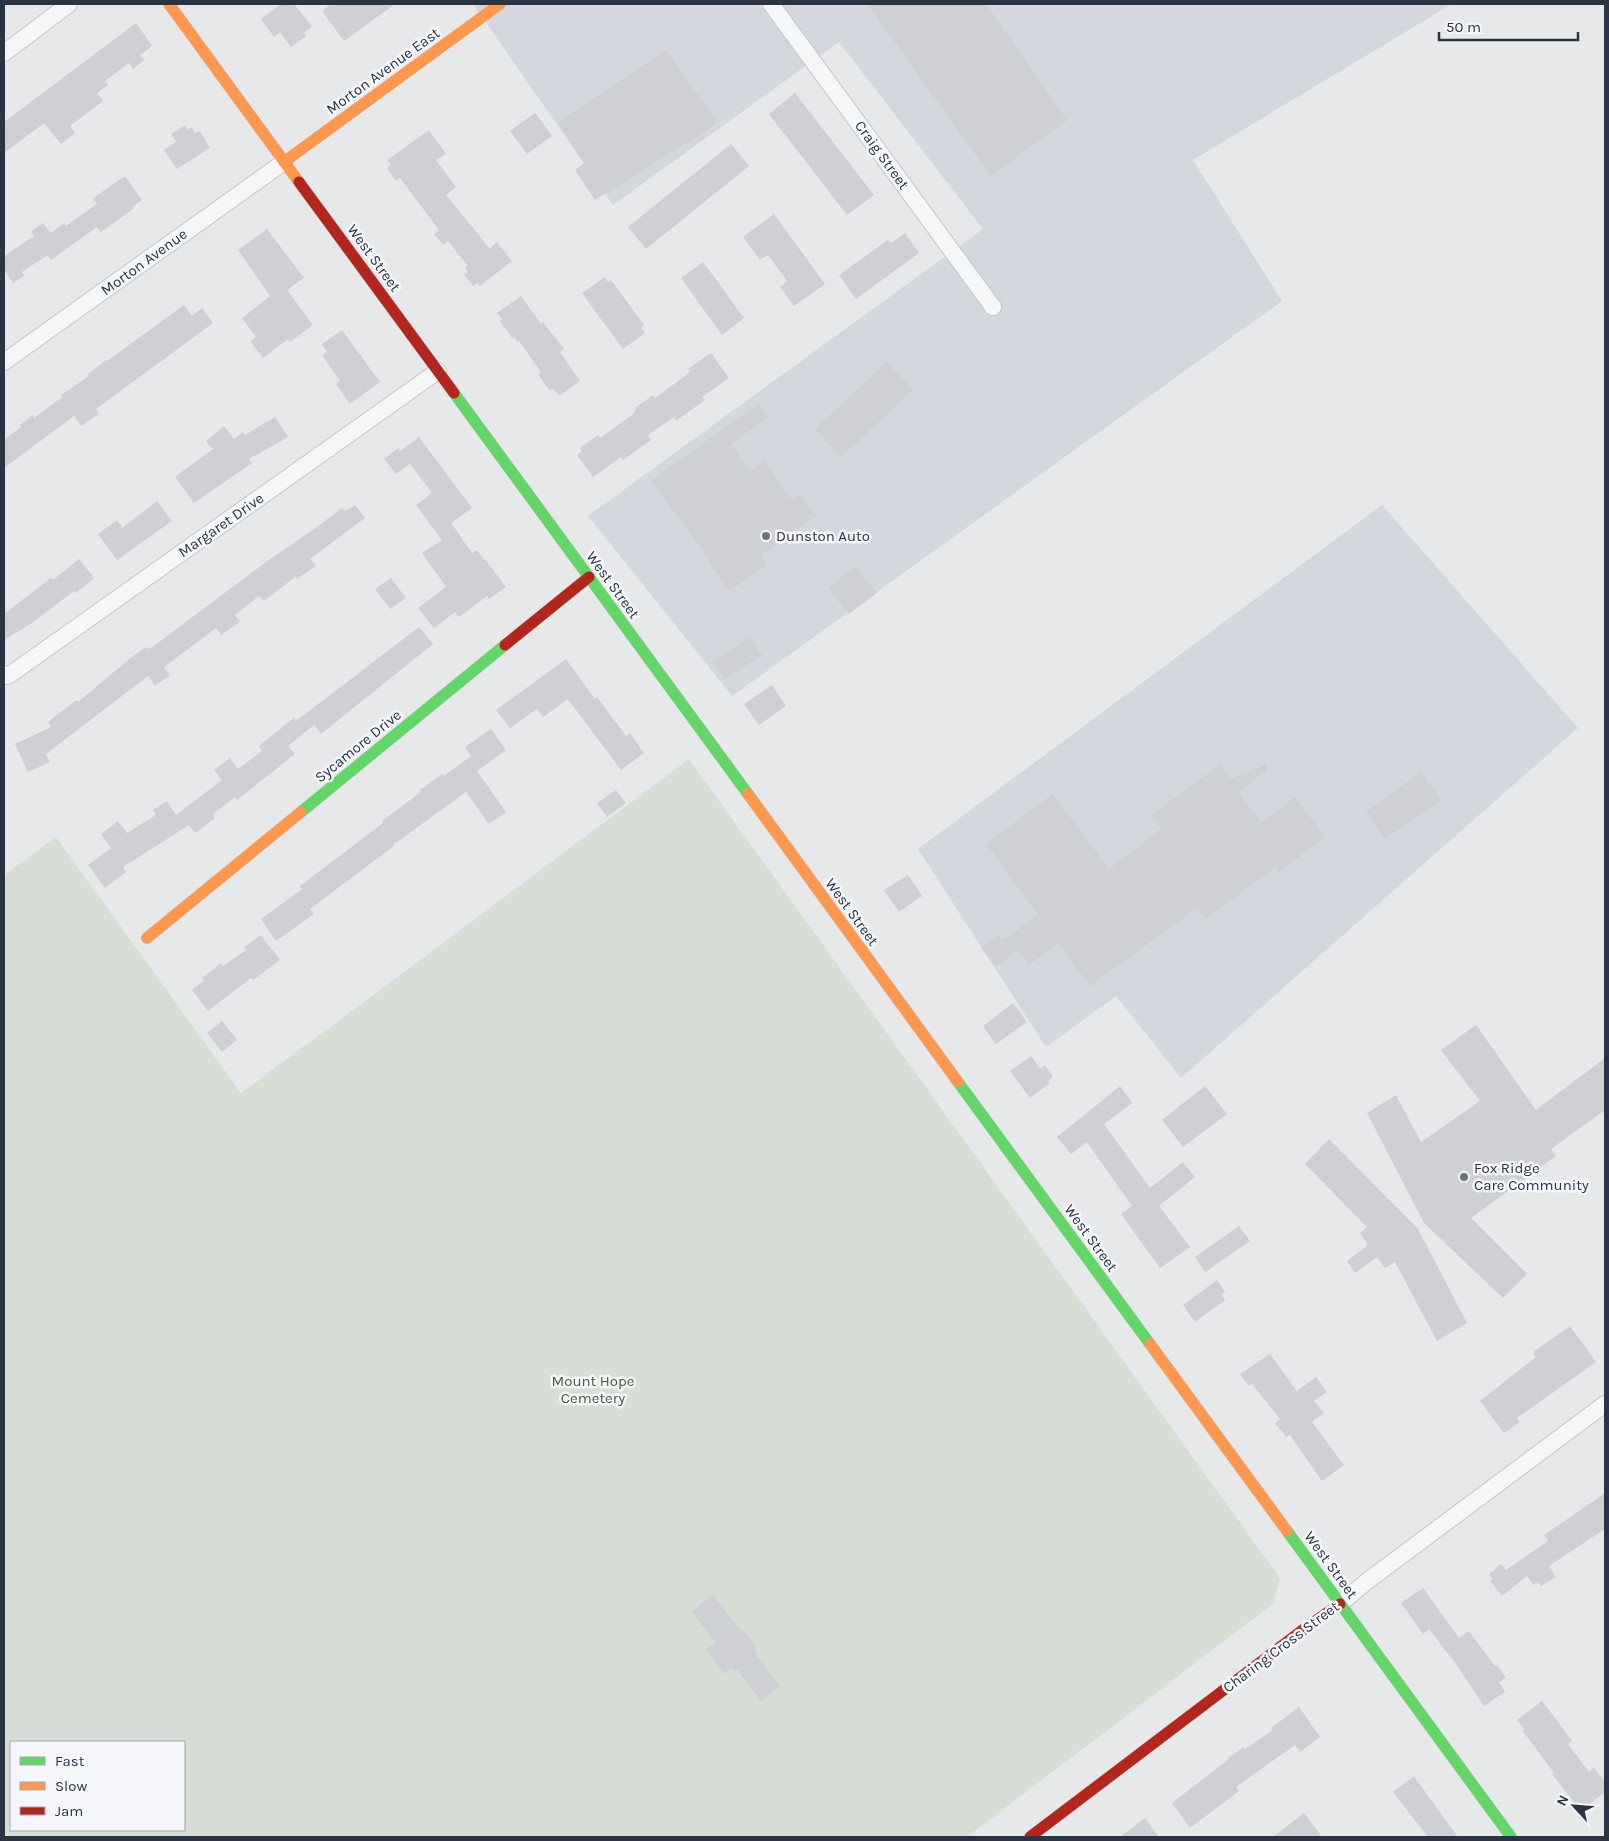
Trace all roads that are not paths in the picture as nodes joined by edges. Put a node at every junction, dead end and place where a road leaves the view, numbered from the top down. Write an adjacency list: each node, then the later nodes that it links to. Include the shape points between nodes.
1 (69, 4): 5 (street)
2 (169, 4): 6 (main road, West Street)
3 (500, 4): 6 (main road, Morton Avenue East)
4 (771, 4): 7 (street, Craig Street)
5 (4, 53)
6 (284, 162): 8 (street, Morton Avenue); 9 (main road, West Street)
7 (992, 307)
8 (4, 362)
9 (438, 371): 10 (main road, West Street); 11 (street, Margaret Drive, via 8,676)
10 (589, 577): 12 (main road, Sycamore Drive); 14 (main road, West Street)
11 (4, 674)
12 (147, 938)
13 (1605, 1404): 14 (street, Charing Cross Street)
14 (1340, 1604): 15 (main road, Charing Cross Street); 16 (main road, West Street)
15 (1030, 1837)
16 (1511, 1837)

